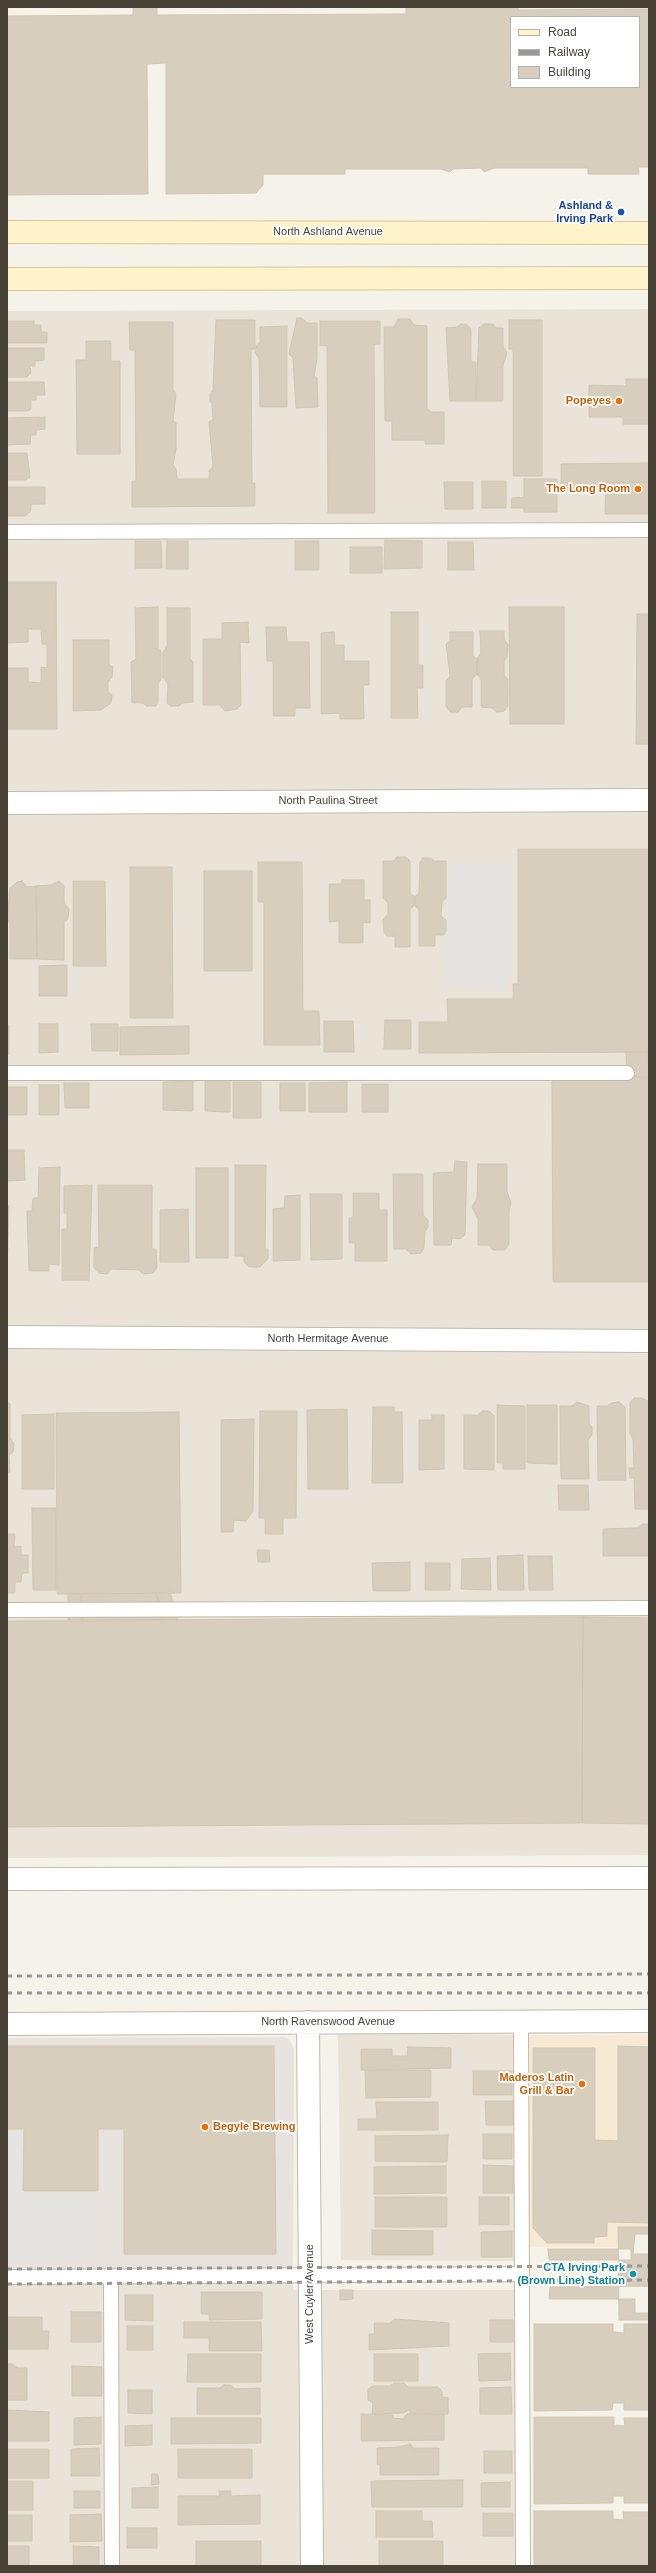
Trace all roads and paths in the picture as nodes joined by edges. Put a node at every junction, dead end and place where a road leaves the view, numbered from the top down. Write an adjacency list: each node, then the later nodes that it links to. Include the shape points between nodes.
1 (7, 232): 2 (main road, North Ashland Avenue)
2 (649, 234)
3 (649, 278): 4 (main road)
4 (7, 279)
5 (649, 530): 6 (lane)
6 (7, 532)
7 (649, 800): 8 (street, North Paulina Street)
8 (7, 803)
9 (7, 1073): 10 (lane)
10 (627, 1073)
11 (7, 1337): 12 (street, North Hermitage Avenue)
12 (649, 1341)
13 (649, 1608): 14 (lane)
14 (7, 1610)
15 (649, 1878): 16 (street)
16 (7, 1879)
17 (521, 2021): 18 (street, North Ravenswood Avenue); 19 (street, North Ravenswood Avenue); 21 (lane)
18 (649, 2021)
19 (308, 2022): 20 (street, North Ravenswood Avenue); 22 (street, West Cuyler Avenue)
20 (7, 2024)
21 (522, 2274): 22 (lane); 27 (lane)
22 (310, 2275): 24 (lane); 26 (street, West Cuyler Avenue)
23 (7, 2277): 24 (lane)
24 (111, 2277): 25 (lane)
25 (112, 2566)
26 (312, 2566)
27 (523, 2566)

